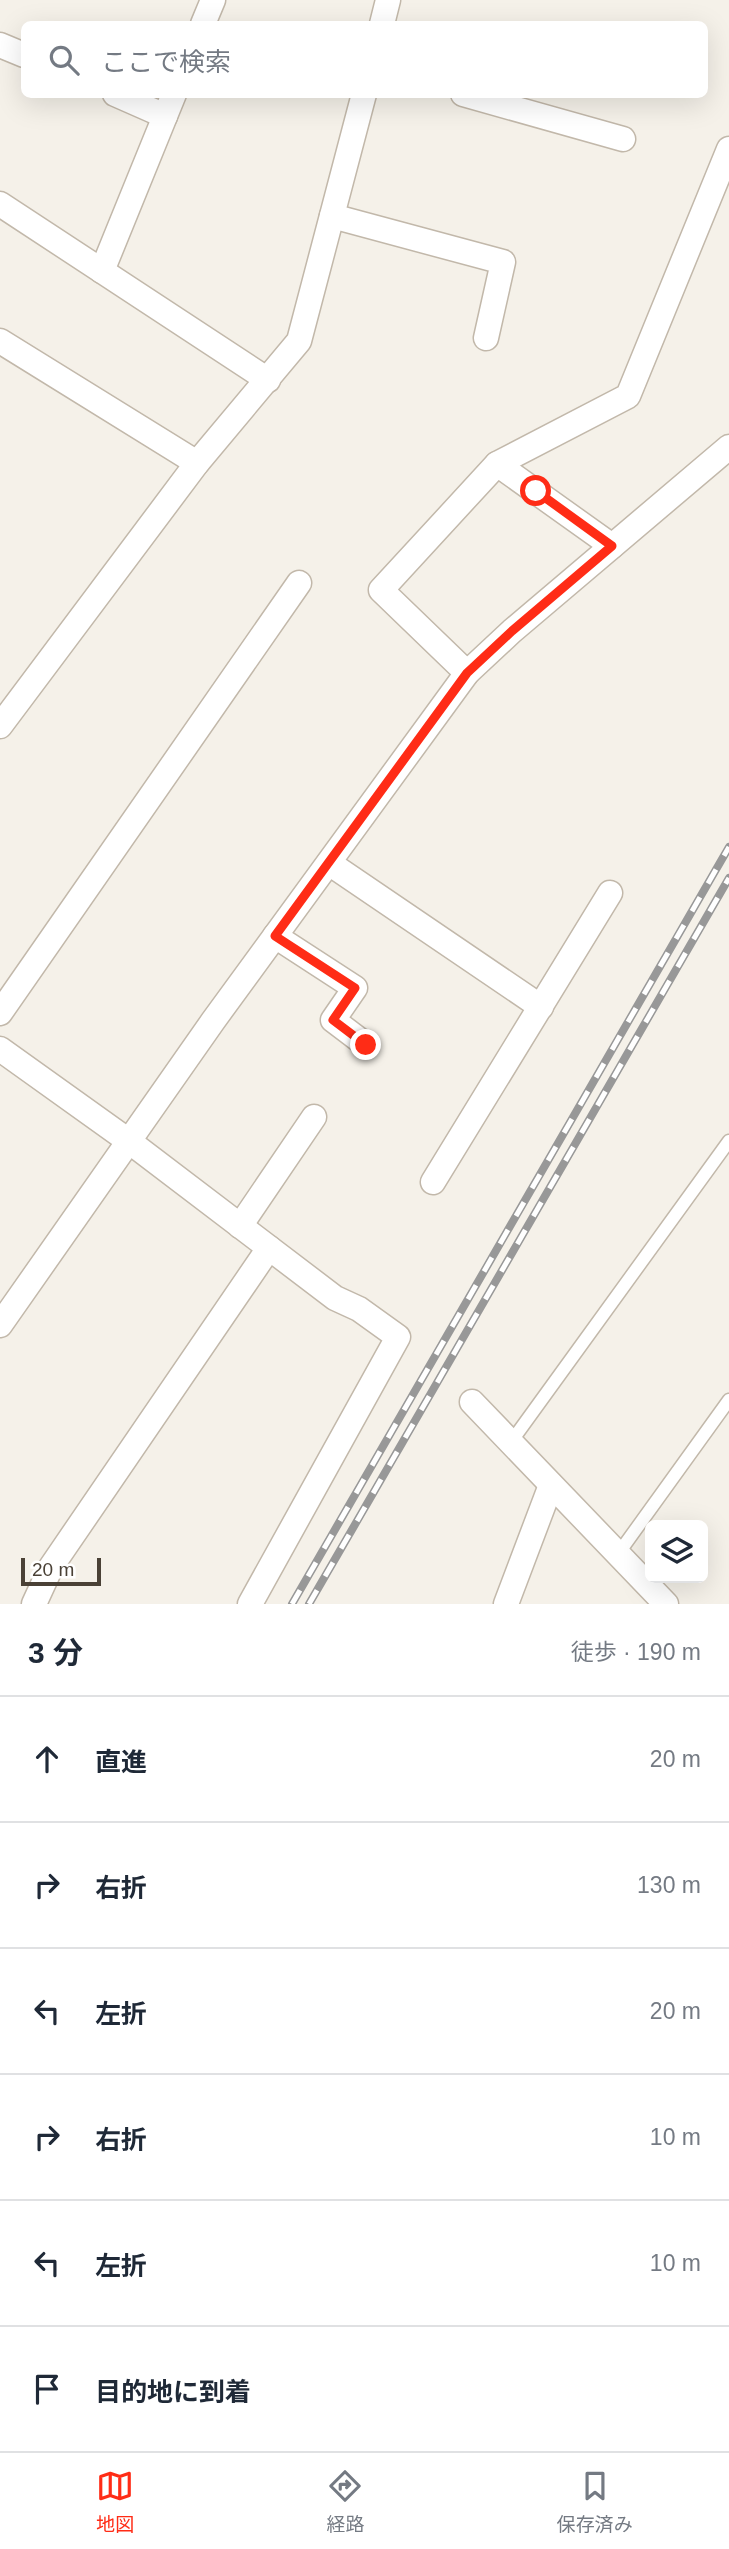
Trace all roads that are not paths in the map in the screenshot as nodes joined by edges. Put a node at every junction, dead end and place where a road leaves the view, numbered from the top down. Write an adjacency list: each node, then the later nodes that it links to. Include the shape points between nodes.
1 (213, 0): 3 (street)
2 (388, 0): 4 (street)
3 (204, 21)
4 (383, 21)
5 (0, 45): 6 (street)
6 (21, 54)
7 (135, 98): 10 (street)
8 (363, 98): 14 (street)
9 (477, 98): 11 (street)
10 (170, 105): 15 (street)
11 (623, 139)
12 (729, 149): 21 (street, via 628,396)
13 (0, 204): 15 (street)
14 (332, 216): 16 (street, via 503,261); 18 (street, via 299,341)
15 (102, 271): 18 (street)
16 (486, 338)
17 (0, 341): 20 (street)
18 (268, 380): 20 (street)
19 (729, 447): 22 (street)
20 (197, 463): 25 (street)
21 (497, 464): 22 (street); 24 (street, via 381,590)
22 (612, 546): 24 (street)
23 (299, 583): 30 (street)
24 (467, 673): 26 (street)
25 (0, 726)
26 (329, 863): 28 (street); 29 (street)
27 (610, 893): 29 (street)
28 (275, 936): 31 (street, via 355,988 333,1020); 35 (street)
29 (541, 1007): 36 (street)
30 (0, 1013)
31 (366, 1045)
32 (0, 1049): 35 (street)
33 (314, 1118): 37 (street)
34 (729, 1141): 42 (lane)
35 (130, 1142): 37 (street); 39 (street)
36 (433, 1182)
37 (240, 1226): 38 (street)
38 (269, 1248): 45 (street, via 51,1567); 46 (street, via 335,1298 398,1337)
39 (0, 1325)
40 (729, 1400): 44 (lane)
41 (472, 1402): 42 (street)
42 (511, 1442): 43 (street)
43 (551, 1485): 44 (street); 47 (street)
44 (618, 1555): 48 (street)
45 (34, 1604)
46 (250, 1604)
47 (506, 1604)
48 (666, 1604)

